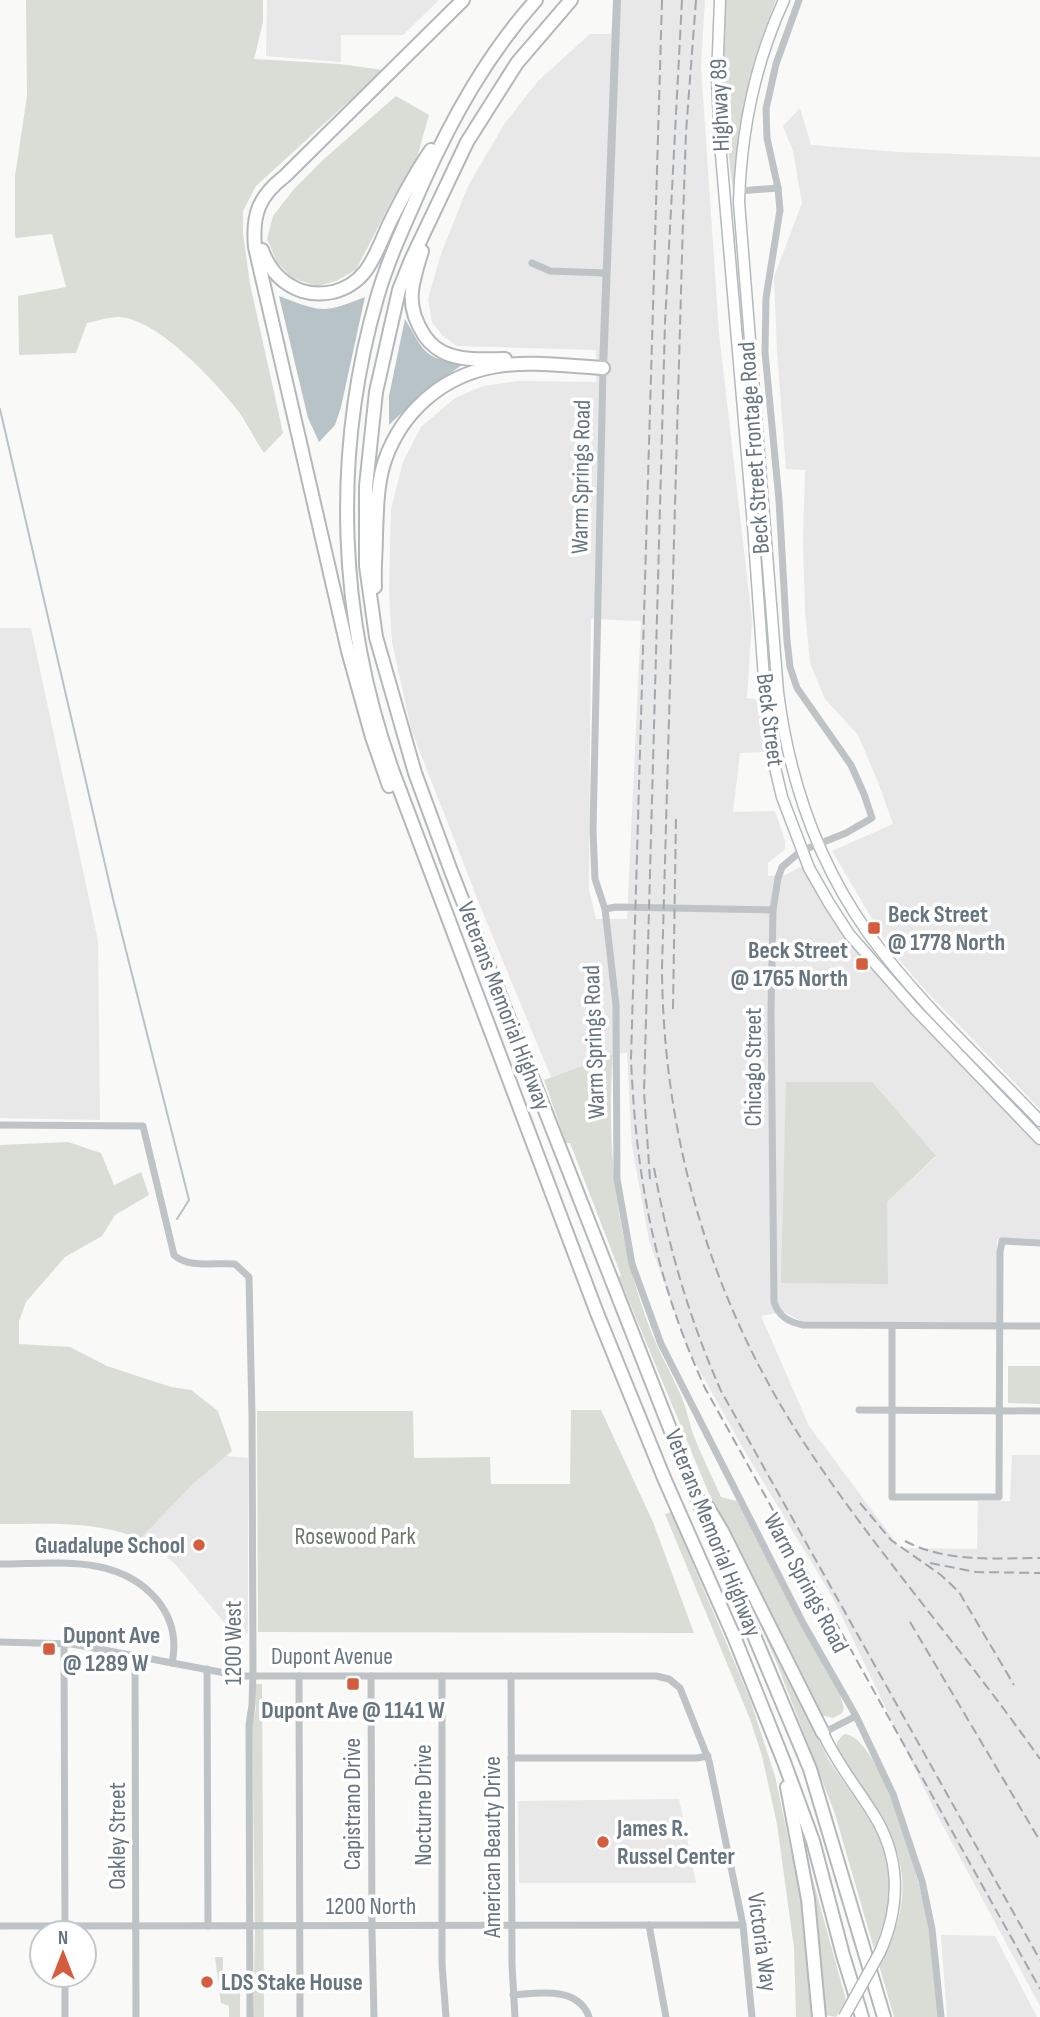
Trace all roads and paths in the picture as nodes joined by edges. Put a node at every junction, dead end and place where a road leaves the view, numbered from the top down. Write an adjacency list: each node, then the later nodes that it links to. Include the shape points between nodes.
1 (463, 0): 10 (highway)
2 (536, 0): 8 (highway, Veterans Memorial Highway)
3 (571, 0): 9 (highway, Veterans Memorial Highway, via 517,63)
4 (617, 0): 15 (street, Warm Springs Road)
5 (720, 0): 13 (main road, Highway 89, via 718,100)
6 (785, 0): 12 (main road, Highway 89, via 752,96)
7 (799, 0): 11 (street, Beck Street Frontage Road, via 767,101 768,138)
8 (455, 115): 10 (highway, via 416,173 368,270 345,288 304,292 282,279 266,261 259,237 260,215); 20 (highway, Veterans Memorial Highway, via 377,296 355,400 346,527 353,616 375,716)
9 (467, 142): 16 (highway, via 411,285 416,323 430,343 448,355); 17 (highway, Veterans Memorial Highway, via 399,290 376,392 366,486 366,566)
10 (285, 176): 20 (highway, via 260,205 254,222 255,247 330,579 372,737 424,872)
11 (778, 188): 12 (street); 18 (street, Beck Street Frontage Road, via 779,218 764,336 788,656 797,688 851,765 872,818)
12 (739, 191): 18 (main road, Beck Street, via 778,692 791,765)
13 (727, 210): 19 (main road, Beck Street, via 769,732 780,788)
14 (532, 263): 15 (street, via 550,271)
15 (607, 273): 16 (street, Warm Springs Road)
16 (603, 364): 17 (highway, via 523,364 464,374 427,396 401,424 384,462 378,498); 21 (street, Warm Springs Road, via 592,803 595,879)
17 (376, 636): 34 (highway, Veterans Memorial Highway, via 415,773 451,871)
18 (818, 844): 19 (street, Chicago Street); 23 (main road, Beck Street, via 880,949)
19 (801, 851): 22 (street, Chicago Street, via 782,867); 25 (main road, Beck Street, via 829,903 862,949)
20 (443, 903): 51 (highway, Veterans Memorial Highway, via 597,1313)
21 (605, 909): 22 (street); 47 (street, Warm Springs Road, via 616,1005 617,1180 632,1264 680,1381 803,1623)
22 (774, 910): 27 (street, Chicago Street, via 773,1294 777,1310 785,1319 803,1325)
23 (1040, 1121)
24 (0, 1125): 41 (street, 1200 West, via 143,1126 174,1255 180,1261 235,1264 244,1270 249,1282 253,1415)
25 (1040, 1139)
26 (1040, 1243): 28 (street, via 1002,1241)
27 (892, 1326): 28 (street); 31 (street)
28 (1000, 1326): 29 (street); 32 (street)
29 (1040, 1326)
30 (859, 1410): 31 (street)
31 (891, 1410): 32 (street); 32 (street, via 892,1497 999,1497)
32 (999, 1411): 33 (street)
33 (1040, 1411)
34 (690, 1478): 48 (highway, via 722,1531); 80 (highway, Veterans Memorial Highway, via 810,1769)
35 (0, 1564): 39 (street, via 88,1564 124,1574 147,1590 168,1616 174,1639)
36 (0, 1642): 37 (street, Dupont Avenue)
37 (64, 1643): 38 (street, Dupont Avenue); 52 (street)
38 (135, 1656): 39 (street, Dupont Avenue); 59 (street, Oakley Street)
39 (172, 1662): 40 (street, Dupont Avenue)
40 (207, 1669): 41 (street, Dupont Avenue); 60 (street)
41 (253, 1676): 42 (street, Dupont Avenue); 61 (street, 1200 West)
42 (299, 1676): 43 (street, Dupont Avenue); 62 (street)
43 (371, 1676): 44 (street, Dupont Avenue); 53 (street, Capistrano Drive)
44 (442, 1676): 45 (street, Dupont Avenue); 54 (street, Nocturne Drive)
45 (511, 1676): 46 (street, Dupont Avenue); 50 (street, American Beauty Drive)
46 (666, 1677): 49 (street, Victoria Way, via 680,1688)
47 (856, 1716): 48 (street); 81 (street, Warm Springs Road, via 893,1794 922,1881)
48 (823, 1733): 78 (main road, bridge, via 837,1763 880,1824 895,1875 891,1924)
49 (708, 1756): 50 (street); 57 (street, Victoria Way)
50 (511, 1759): 55 (street, American Beauty Drive)
51 (784, 1762): 77 (highway, via 808,1899); 79 (highway, Veterans Memorial Highway, via 813,1841)
52 (65, 1919)
53 (372, 1925): 54 (street, 1200 North); 62 (street, 1200 North); 71 (street, Capistrano Drive)
54 (442, 1925): 55 (street, 1200 North); 72 (street, Nocturne Drive)
55 (512, 1925): 56 (street, 1200 North); 66 (street, American Beauty Drive)
56 (649, 1925): 57 (street, 1200 North); 75 (street)
57 (743, 1925): 76 (street, Victoria Way)
58 (0, 1926): 63 (street, 1200 North)
59 (136, 1926): 60 (street, 1200 North); 64 (street, 1200 North); 68 (street, Oakley Street)
60 (208, 1926): 61 (street, 1200 North)
61 (250, 1926): 62 (street, 1200 North); 69 (street, 1200 West)
62 (300, 1926): 70 (street)
63 (28, 1927)
64 (98, 1928)
65 (65, 1989): 67 (street)
66 (513, 1995): 73 (street, American Beauty Drive); 74 (street, via 570,1996 582,2004)
67 (65, 2017)
68 (136, 2017)
69 (250, 2017)
70 (300, 2017)
71 (374, 2017)
72 (446, 2017)
73 (515, 2017)
74 (589, 2017)
75 (666, 2017)
76 (752, 2017)
77 (819, 2017)
78 (844, 2017)
79 (862, 2017)
80 (884, 2017)
81 (941, 2017)

